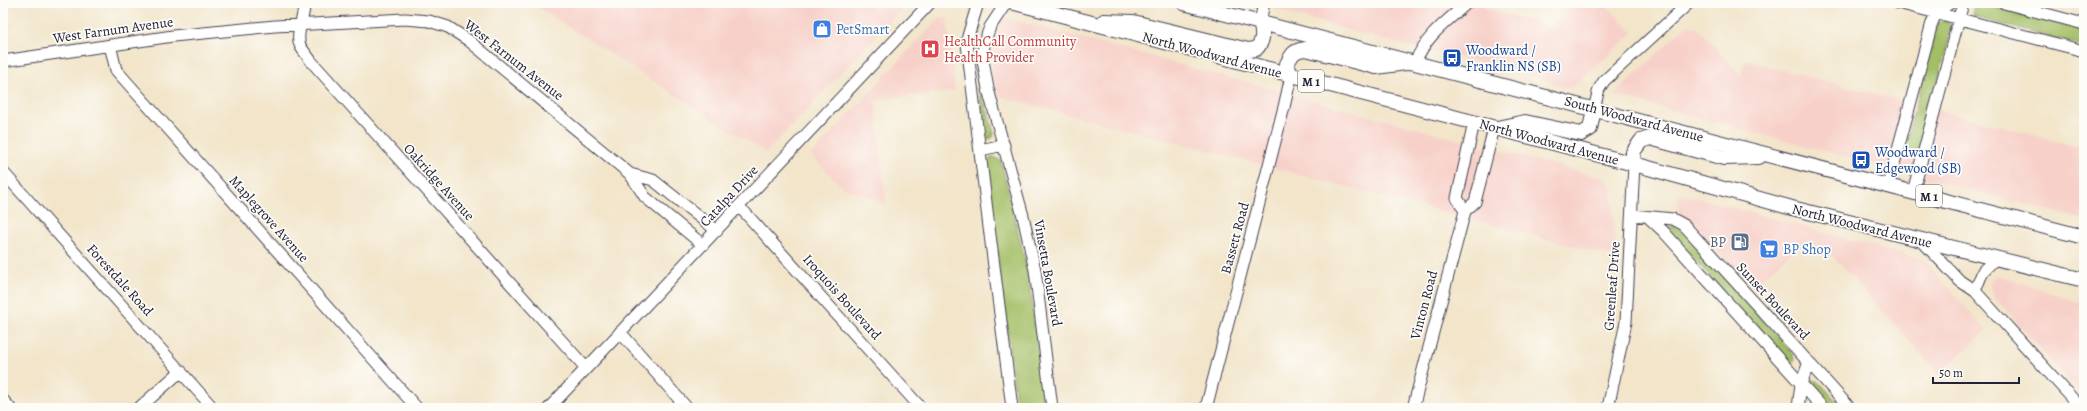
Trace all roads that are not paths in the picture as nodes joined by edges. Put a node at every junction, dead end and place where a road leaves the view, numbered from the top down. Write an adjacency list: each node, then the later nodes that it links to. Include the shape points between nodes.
1 (304, 3): 19 (street, Oakridge Avenue, via 305,13)
2 (930, 3): 36 (street, Catalpa Drive)
3 (978, 3): 29 (street, via 967,44)
4 (1006, 3): 28 (street, Vinsetta Boulevard, via 990,28 984,43 983,60 988,89)
5 (1015, 3): 16 (main road, North Woodward Avenue / M 1)
6 (1184, 3): 17 (main road, South Woodward Avenue / M 1)
7 (1264, 3): 17 (street)
8 (1467, 3): 23 (street, via 1433,33)
9 (1689, 3): 25 (street, via 1604,81 1599,89)
10 (1898, 3): 14 (street)
11 (1950, 3): 14 (street)
12 (1963, 3): 15 (street)
13 (2004, 3): 18 (street)
14 (1936, 13): 15 (street); 34 (street)
15 (1959, 18): 21 (street); 35 (street)
16 (1084, 20): 17 (main road, via 1133,22 1248,50 1256,50 1262,43); 24 (main road, North Woodward Avenue / M 1)
17 (1260, 22): 23 (main road, South Woodward Avenue / M 1)
18 (2084, 24)
19 (301, 25): 20 (street, West Farnum Avenue, via 173,36); 33 (street, West Farnum Avenue, via 406,19 429,21 448,28 468,40); 49 (street, Oakridge Avenue, via 298,37 311,61)
20 (110, 45): 22 (street, West Farnum Avenue); 56 (street, Maplegrove Avenue, via 116,70)
21 (2084, 51)
22 (3, 61)
23 (1414, 62): 24 (main road, via 1376,67 1306,49 1294,52 1287,64); 25 (main road, South Woodward Avenue / M 1)
24 (1291, 76): 26 (main road, North Woodward Avenue / M 1); 62 (street, Bassett Road)
25 (1594, 109): 27 (main road, via 1590,129 1581,134 1525,122); 30 (main road, South Woodward Avenue / M 1)
26 (1474, 123): 27 (main road, North Woodward Avenue / M 1); 37 (street, via 1457,198)
27 (1494, 128): 31 (main road, North Woodward Avenue / M 1); 37 (street, Vinton Road, via 1476,202)
28 (1004, 145): 29 (street); 61 (street, Vinsetta Boulevard, via 1035,270)
29 (980, 150): 60 (street)
30 (1774, 156): 31 (main road, via 1724,158 1650,138 1641,141 1633,152); 34 (main road, South Woodward Avenue / M 1)
31 (1634, 164): 38 (street, Greenleaf Drive); 42 (main road, North Woodward Avenue / M 1)
32 (3, 172): 50 (street, Forestdale Road)
33 (630, 174): 40 (street, West Farnum Avenue, via 654,180); 43 (street, West Farnum Avenue, via 645,196)
34 (1888, 186): 35 (main road, South Woodward Avenue / M 1)
35 (1913, 192): 41 (main road, South Woodward Avenue / M 1)
36 (739, 206): 40 (street, Catalpa Drive); 59 (street, Iroquois Boulevard)
37 (1465, 210): 63 (street, Vinton Road)
38 (1632, 215): 39 (street, Sunset Boulevard); 64 (street, Greenleaf Drive, via 1626,322)
39 (1648, 217): 48 (street, Sunset Boulevard, via 1673,219 1684,225); 51 (street)
40 (717, 231): 43 (street, Catalpa Drive)
41 (2084, 237)
42 (1922, 241): 44 (main road, North Woodward Avenue / M 1); 46 (street, via 1960,281)
43 (703, 245): 47 (street, Catalpa Drive)
44 (1995, 259): 45 (main road, North Woodward Avenue / M 1); 46 (street, via 1983,272)
45 (2084, 280)
46 (1975, 291): 68 (street)
47 (620, 332): 49 (street, Catalpa Drive); 58 (street)
48 (1809, 362): 51 (street); 67 (street, Sunset Boulevard)
49 (586, 368): 57 (street, Catalpa Drive)
50 (180, 371): 54 (street); 55 (street, Forestdale Road)
51 (1801, 384): 65 (street); 66 (street)
52 (3, 400): 53 (street)
53 (10, 408)
54 (139, 408)
55 (213, 408)
56 (417, 408)
57 (549, 408)
58 (687, 408)
59 (921, 408)
60 (1012, 408)
61 (1052, 408)
62 (1206, 408)
63 (1413, 408)
64 (1608, 408)
65 (1798, 408)
66 (1823, 408)
67 (1850, 408)
68 (2081, 408)

